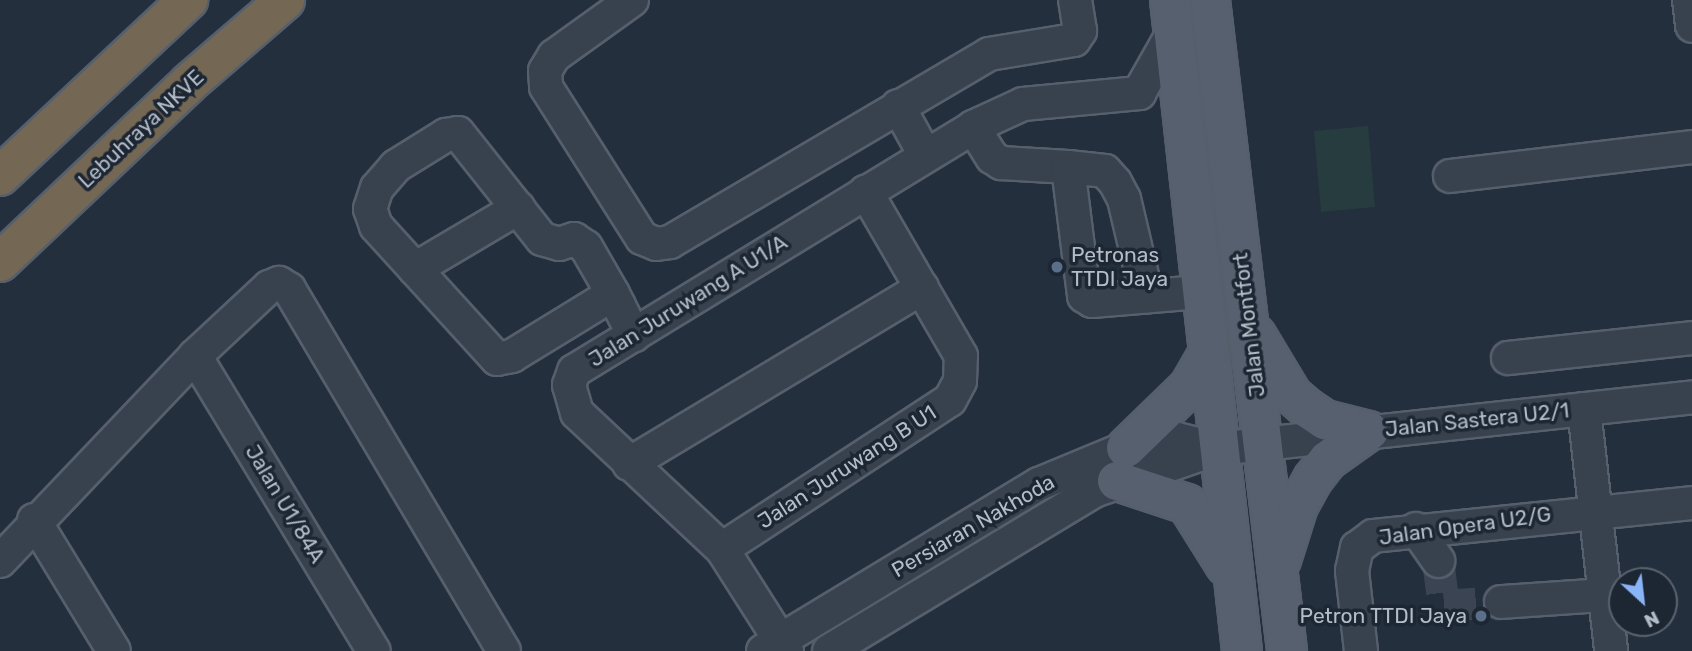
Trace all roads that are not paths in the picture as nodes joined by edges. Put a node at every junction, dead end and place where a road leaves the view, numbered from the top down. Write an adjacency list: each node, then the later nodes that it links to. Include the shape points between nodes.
1 (188, 0): 16 (highway)
2 (285, 0): 20 (highway, Lebuhraya NKVE, via 189,83)
3 (632, 0): 10 (street, via 554,56 545,79 642,238 656,244 670,242)
4 (1075, 0): 10 (street, via 1080,31 1073,40 989,54)
5 (1210, 0): 26 (main road, Jalan Montfort)
6 (1689, 0): 8 (street)
7 (1171, 17): 9 (street); 12 (main road, Jalan Montfort)
8 (1692, 26)
9 (1139, 93): 11 (street, Jalan Juruwang A U1/A, via 1023,104); 12 (street, via 1166,115)
10 (898, 106): 14 (street)
11 (973, 128): 14 (street, Jalan Juruwang A U1/A); 15 (street, via 992,158 1001,163)
12 (1183, 137): 23 (main road, Jalan Montfort)
13 (1692, 147): 17 (street)
14 (925, 155): 18 (street, Jalan Juruwang A U1/A)
15 (1069, 167): 25 (street, via 1105,171 1115,181 1124,199); 25 (street, via 1084,296 1092,301)
16 (0, 176)
17 (1450, 176)
18 (866, 192): 22 (street, Jalan Juruwang B U1); 27 (street, Jalan Juruwang A U1/A)
19 (518, 208): 21 (street); 21 (street, via 458,133 446,135 397,166 377,188 370,209 376,226); 24 (street, via 542,239 559,244 574,239 586,247)
20 (0, 262)
21 (415, 269): 24 (street, via 497,359 512,356)
22 (922, 288): 37 (street); 43 (street, Jalan Juruwang B U1, via 961,356 960,381 950,400)
23 (1200, 292): 25 (street); 30 (main road, Jalan Montfort)
24 (613, 294): 27 (street)
25 (1147, 296)
26 (1249, 324): 34 (main road, via 1292,395 1325,420); 35 (main road, Jalan Montfort)
27 (634, 335): 37 (street, Jalan Juruwang A U1/A, via 574,371 569,385 577,413)
28 (1692, 338): 31 (street)
29 (195, 356): 41 (street); 52 (street, Jalan U1/84A); 53 (street, via 278,284 289,289)
30 (1208, 356): 36 (main road, Jalan Montfort); 38 (main road, via 1189,387)
31 (1508, 358)
32 (1692, 397): 33 (street, Jalan Sastera U2/1)
33 (1584, 409): 34 (street, Jalan Sastera U2/1); 40 (street)
34 (1369, 431): 35 (street, Jalan Sastera U2/1); 46 (main road, via 1328,460 1313,479 1298,506)
35 (1262, 442): 36 (street, Jalan Sastera U2/1); 46 (main road, Jalan Montfort)
36 (1217, 449): 38 (street, Persiaran Nakhoda); 47 (main road, Jalan Montfort)
37 (629, 464): 43 (street, Jalan Juruwang A U1/A)
38 (1122, 465): 47 (main road, via 1186,505); 50 (street, Persiaran Nakhoda, via 1039,484); 54 (street, Persiaran Nakhoda)
39 (1692, 503): 40 (street, Jalan Opera U2/G)
40 (1595, 510): 42 (street, Jalan Opera U2/G); 48 (street)
41 (34, 520): 44 (street); 51 (street)
42 (1416, 529): 45 (street); 57 (street, Jalan Opera U2/G, via 1373,536 1357,548 1352,571)
43 (722, 549): 50 (street, Jalan Juruwang A U1/A)
44 (0, 561)
45 (1438, 561)
46 (1278, 572): 56 (main road, Jalan Montfort)
47 (1234, 580): 55 (main road, Jalan Montfort)
48 (1604, 595): 49 (street); 58 (street)
49 (1501, 602)
50 (777, 648)
51 (114, 651)
52 (374, 651)
53 (504, 651)
54 (829, 651)
55 (1242, 651)
56 (1287, 651)
57 (1361, 651)
58 (1611, 651)

